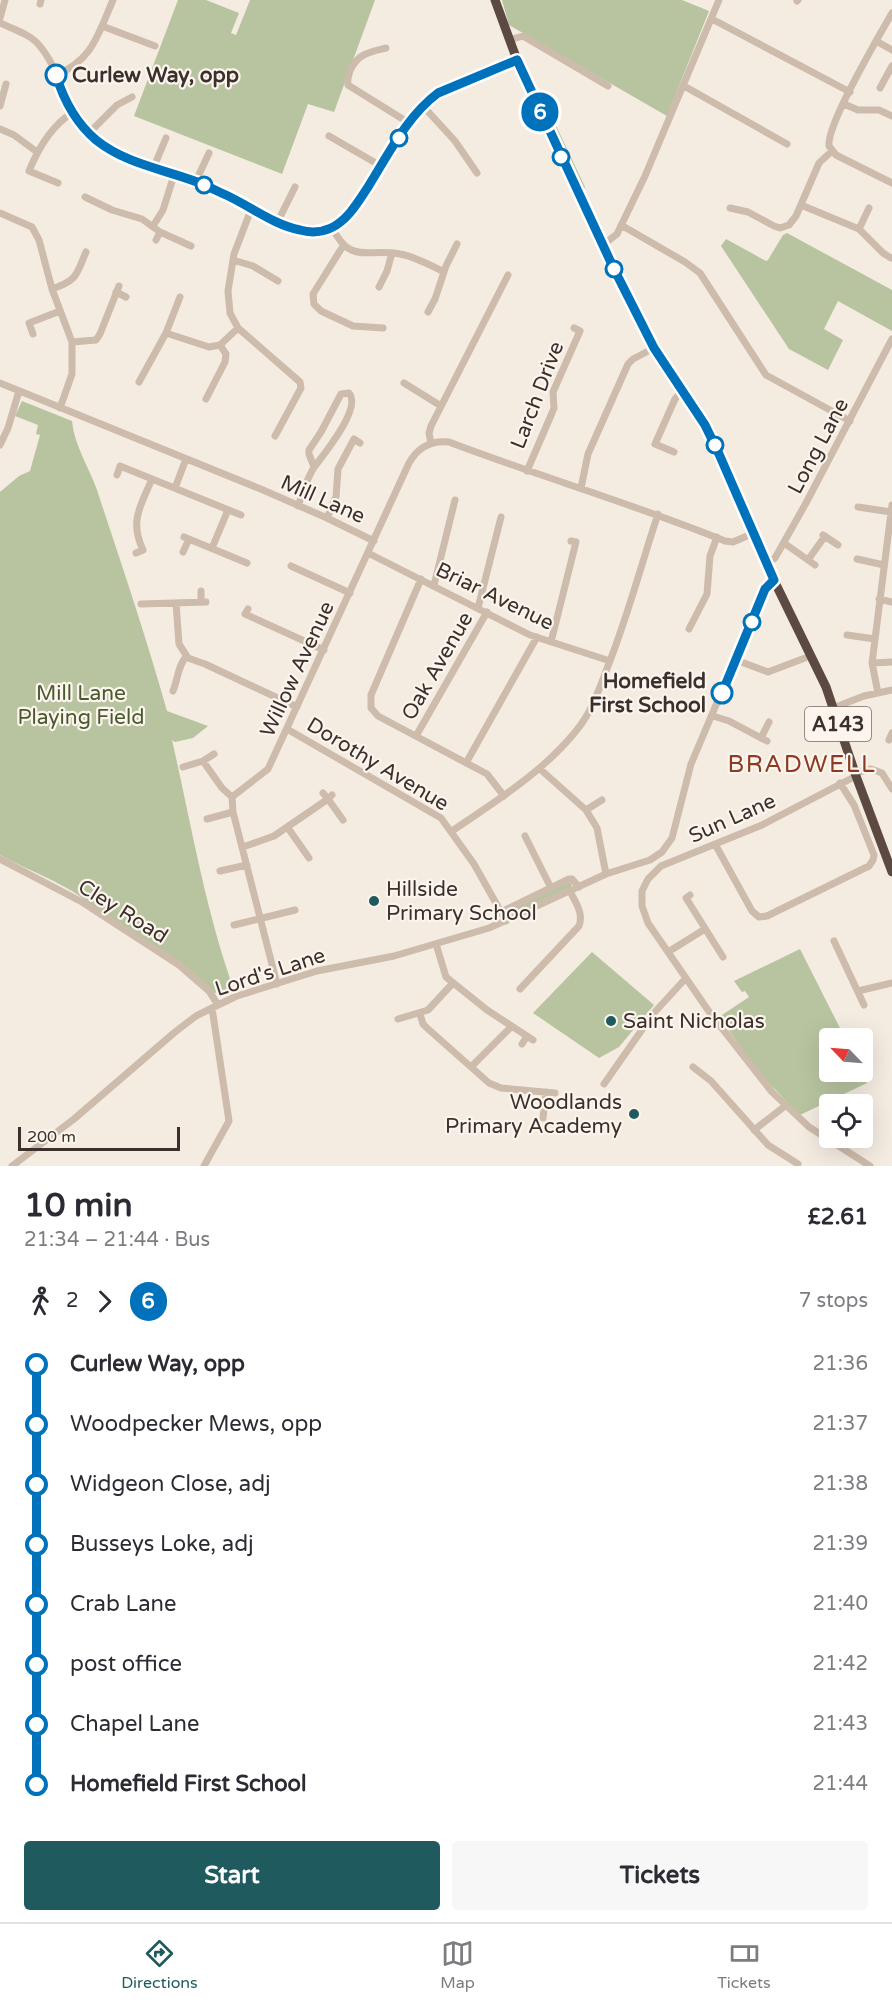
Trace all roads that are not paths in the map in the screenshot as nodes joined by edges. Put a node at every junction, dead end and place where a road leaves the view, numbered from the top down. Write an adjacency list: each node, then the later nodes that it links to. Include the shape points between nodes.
1 (5, 0): 6 (street)
2 (113, 0): 9 (street)
3 (495, 0): 10 (highway, A143)
4 (719, 0): 7 (street)
5 (892, 13): 11 (street)
6 (0, 18)
7 (712, 19): 20 (street); 22 (street)
8 (0, 23): 17 (street, via 39,44)
9 (102, 26): 12 (street); 17 (street, via 85,57)
10 (509, 40): 15 (highway, A143); 19 (street, via 523,36)
11 (876, 41): 14 (street); 22 (street)
12 (155, 46)
13 (386, 48): 29 (street, via 358,57 348,85)
14 (892, 50)
15 (517, 60): 26 (street, via 438,93); 61 (highway, A143)
16 (892, 66): 21 (street)
17 (56, 75): 27 (street)
18 (6, 84): 25 (street, via 7,94)
19 (608, 86)
20 (684, 87): 34 (street); 55 (street)
21 (880, 88)
22 (850, 92): 24 (street)
23 (126, 97): 31 (street)
24 (844, 104): 28 (street); 36 (street, via 829,138)
25 (0, 106)
26 (423, 106): 29 (street); 38 (street)
27 (72, 113): 31 (street); 35 (street, via 62,119)
28 (892, 116)
29 (409, 123): 40 (street)
30 (0, 129): 35 (street)
31 (88, 133): 41 (street, via 117,153)
32 (329, 136): 40 (street)
33 (166, 138): 41 (street)
34 (787, 144)
35 (37, 152): 45 (street, via 26,171)
36 (832, 152): 46 (street); 49 (street, via 818,166)
37 (209, 153): 44 (street)
38 (468, 161): 39 (street); 42 (street)
39 (461, 165)
40 (381, 166): 57 (street, via 350,213)
41 (153, 169): 43 (street)
42 (477, 173)
43 (174, 176): 44 (street); 56 (street, via 163,210)
44 (196, 181): 50 (street)
45 (58, 183)
46 (892, 183)
47 (295, 187): 54 (street)
48 (85, 197): 56 (street)
49 (801, 205): 51 (street, via 792,222 780,228); 58 (street)
50 (252, 207): 54 (street); 68 (street)
51 (730, 208)
52 (869, 208): 58 (street)
53 (0, 213): 73 (street, via 32,227)
54 (278, 221): 57 (street, via 306,231)
55 (621, 225): 61 (street, via 614,238); 95 (street, via 700,273 766,375)
56 (153, 226): 59 (street)
57 (332, 227): 63 (street)
58 (859, 229): 67 (street)
59 (160, 232): 60 (street); 62 (street)
60 (156, 240)
61 (603, 245): 86 (highway, A143)
62 (191, 246)
63 (343, 246): 66 (street, via 357,252); 79 (street, via 313,294 314,304 353,326)
64 (458, 249): 69 (street)
65 (86, 252): 73 (street, via 75,278)
66 (392, 253): 69 (street, via 416,258); 72 (street)
67 (891, 258)
68 (233, 260): 71 (street, via 253,266); 78 (street, via 228,303)
69 (444, 272): 76 (street)
70 (508, 275): 93 (street)
71 (278, 281)
72 (378, 283)
73 (52, 289): 77 (street)
74 (126, 297): 84 (street, via 118,289 96,340)
75 (180, 297): 81 (street)
76 (428, 308)
77 (60, 310): 82 (street, via 29,323); 84 (street)
78 (238, 328): 85 (street); 96 (street, via 300,382 302,388)
79 (382, 328)
80 (579, 331): 103 (street, Larch Drive, via 553,392 554,408)
81 (166, 333): 85 (street, via 201,346); 87 (street)
82 (33, 334)
83 (892, 339): 95 (street, Long Lane)
84 (72, 342): 94 (street, via 72,374)
85 (220, 345): 92 (street, via 226,354 225,362)
86 (654, 348): 91 (highway, A143); 107 (street, via 628,364 588,454)
87 (139, 382)
88 (0, 383): 90 (street, Mill Lane)
89 (404, 383): 93 (street)
90 (19, 391): 94 (street, Mill Lane); 99 (street)
91 (682, 391): 100 (street, via 655,444); 117 (highway, A143, via 705,425)
92 (206, 399)
93 (441, 406): 98 (street, via 430,428)
94 (60, 408): 101 (street, Mill Lane)
95 (850, 421): 122 (street, Long Lane)
96 (275, 436)
97 (360, 443): 116 (street, via 354,440 338,469 336,497)
98 (431, 443): 103 (street, via 449,442); 120 (street, Mill Lane, via 414,456)
99 (0, 445)
100 (674, 452)
101 (186, 459): 106 (street); 109 (street, Mill Lane)
102 (314, 467): 102 (street, via 309,454 311,446 341,394 349,393 353,404 333,444); 109 (street)
103 (527, 471): 107 (street)
104 (117, 475): 105 (street, via 120,466)
105 (152, 479): 106 (street); 125 (street, via 136,518)
106 (175, 488): 112 (street)
107 (581, 488): 113 (street)
108 (455, 500): 135 (street)
109 (298, 506): 116 (street, Mill Lane)
110 (862, 506): 111 (street)
111 (892, 508): 119 (street)
112 (228, 510): 114 (street); 124 (street)
113 (658, 514): 118 (street); 154 (street)
114 (241, 515)
115 (501, 517): 142 (street)
116 (327, 518): 120 (street, Mill Lane)
117 (754, 534): 118 (street, via 733,542); 130 (highway, A143)
118 (717, 537): 145 (street, via 710,556 707,594)
119 (890, 537): 132 (street)
120 (374, 541): 127 (street, Willow Avenue)
121 (576, 542): 149 (street)
122 (784, 543): 123 (street, via 812,563 823,535); 130 (street, Long Lane)
123 (838, 545)
124 (212, 548): 126 (street, via 186,538); 129 (street)
125 (142, 552)
126 (183, 552)
127 (368, 553): 133 (street, Briar Avenue); 137 (street, Willow Avenue)
128 (857, 559): 132 (street)
129 (246, 562)
130 (766, 564): 134 (highway, A143)
131 (291, 566): 137 (street)
132 (884, 566): 138 (street)
133 (421, 579): 135 (street, Briar Avenue); 165 (street, via 370,700 376,714)
134 (774, 580): 153 (street, via 765,589); 161 (highway, A143, via 817,666)
135 (434, 585): 142 (street, Briar Avenue)
136 (201, 591): 140 (street, via 204,602)
137 (350, 593): 150 (street, Willow Avenue)
138 (879, 599): 139 (street); 148 (street)
139 (892, 602)
140 (176, 603): 141 (street); 151 (street, via 179,644)
141 (141, 604)
142 (478, 608): 143 (street, Briar Avenue)
143 (487, 612): 147 (street, Briar Avenue); 165 (street, Oak Avenue)
144 (245, 614): 150 (street)
145 (689, 629)
146 (847, 635): 148 (street)
147 (537, 637): 149 (street, Briar Avenue); 168 (street)
148 (875, 639): 156 (street)
149 (551, 642): 154 (street, Briar Avenue)
150 (324, 650): 160 (street, Willow Avenue)
151 (186, 657): 158 (street); 160 (street)
152 (805, 658): 153 (street, via 768,672)
153 (736, 660): 162 (street)
154 (610, 661): 170 (street, via 582,723)
155 (892, 662): 156 (street)
156 (872, 663): 159 (street)
157 (892, 690): 159 (street)
158 (173, 691)
159 (878, 693): 161 (street)
160 (297, 707): 164 (street, Willow Avenue)
161 (833, 708): 171 (highway, A143)
162 (713, 716): 163 (street, via 764,740); 186 (street, via 692,764 672,838)
163 (769, 722)
164 (287, 729): 175 (street, Willow Avenue, via 268,769); 182 (street, Dorothy Avenue, via 436,815)
165 (416, 736): 168 (street)
166 (214, 754): 167 (street)
167 (203, 761): 169 (street); 175 (street)
168 (466, 763): 174 (street, via 486,774)
169 (183, 767)
170 (540, 769): 174 (street); 177 (street)
171 (855, 774): 172 (street, Sun Lane); 173 (street, via 878,771); 192 (highway, A143)
172 (840, 783): 184 (street, Sun Lane, via 782,816); 184 (street, via 854,805 873,860 869,866 767,916 759,917 752,910)
173 (892, 789)
174 (504, 796): 182 (street)
175 (232, 797): 178 (street)
176 (602, 800): 177 (street)
177 (586, 810): 193 (street, via 597,828)
178 (233, 812): 179 (street); 185 (street)
179 (207, 819)
180 (343, 820): 181 (street, via 328,796)
181 (288, 828): 185 (street); 187 (street)
182 (452, 831): 199 (street, Dorothy Avenue)
183 (525, 836): 195 (street)
184 (715, 844): 189 (street, Sun Lane)
185 (243, 847): 190 (street)
186 (662, 852): 189 (street); 193 (street, Lord's Lane, via 643,864)
187 (309, 858)
188 (0, 859): 215 (street, Cley Road, via 82,902 179,965 209,991)
189 (668, 863): 206 (street, Sun Lane, via 653,873 644,886 642,906 648,923)
190 (247, 865): 191 (street); 200 (street)
191 (220, 871)
192 (892, 872)
193 (606, 874): 194 (street, Lord's Lane)
194 (579, 887): 195 (street, Lord's Lane, via 573,879); 196 (street, Lord's Lane)
195 (550, 888): 199 (street, Lord's Lane)
196 (570, 891): 201 (street, Lord's Lane); 212 (street, via 581,923)
197 (686, 898): 203 (street)
198 (295, 910): 200 (street)
199 (501, 912): 201 (street, Dorothy Avenue)
200 (260, 919): 202 (street); 211 (street)
201 (506, 921): 205 (street, Lord's Lane)
202 (234, 925)
203 (705, 929): 206 (street); 207 (street)
204 (834, 941): 213 (street)
205 (436, 944): 209 (street, via 444,974); 211 (street, Lord's Lane)
206 (668, 952): 208 (street)
207 (723, 958)
208 (686, 978): 222 (street, via 654,1014); 225 (street, via 722,1030)
209 (453, 983): 216 (street, via 434,1006); 218 (street)
210 (892, 983): 213 (street)
211 (277, 984): 215 (street, Lord's Lane)
212 (520, 989)
213 (858, 991): 214 (street)
214 (864, 1005)
215 (215, 1006): 229 (street, Lord's Lane, via 175,1032 74,1119); 230 (street, via 230,1115 227,1128)
216 (420, 1014): 217 (street); 220 (street, via 427,1028)
217 (398, 1019)
218 (511, 1027): 219 (street, via 530,1039); 220 (street)
219 (522, 1044)
220 (471, 1067): 223 (street, via 494,1086)
221 (693, 1067): 227 (street, via 711,1081)
222 (604, 1084)
223 (546, 1092): 224 (street); 226 (street)
224 (555, 1093)
225 (784, 1106): 227 (street); 231 (street)
226 (543, 1118)
227 (754, 1130): 228 (street)
228 (795, 1164)
229 (12, 1166)
230 (204, 1166)
231 (870, 1166)

